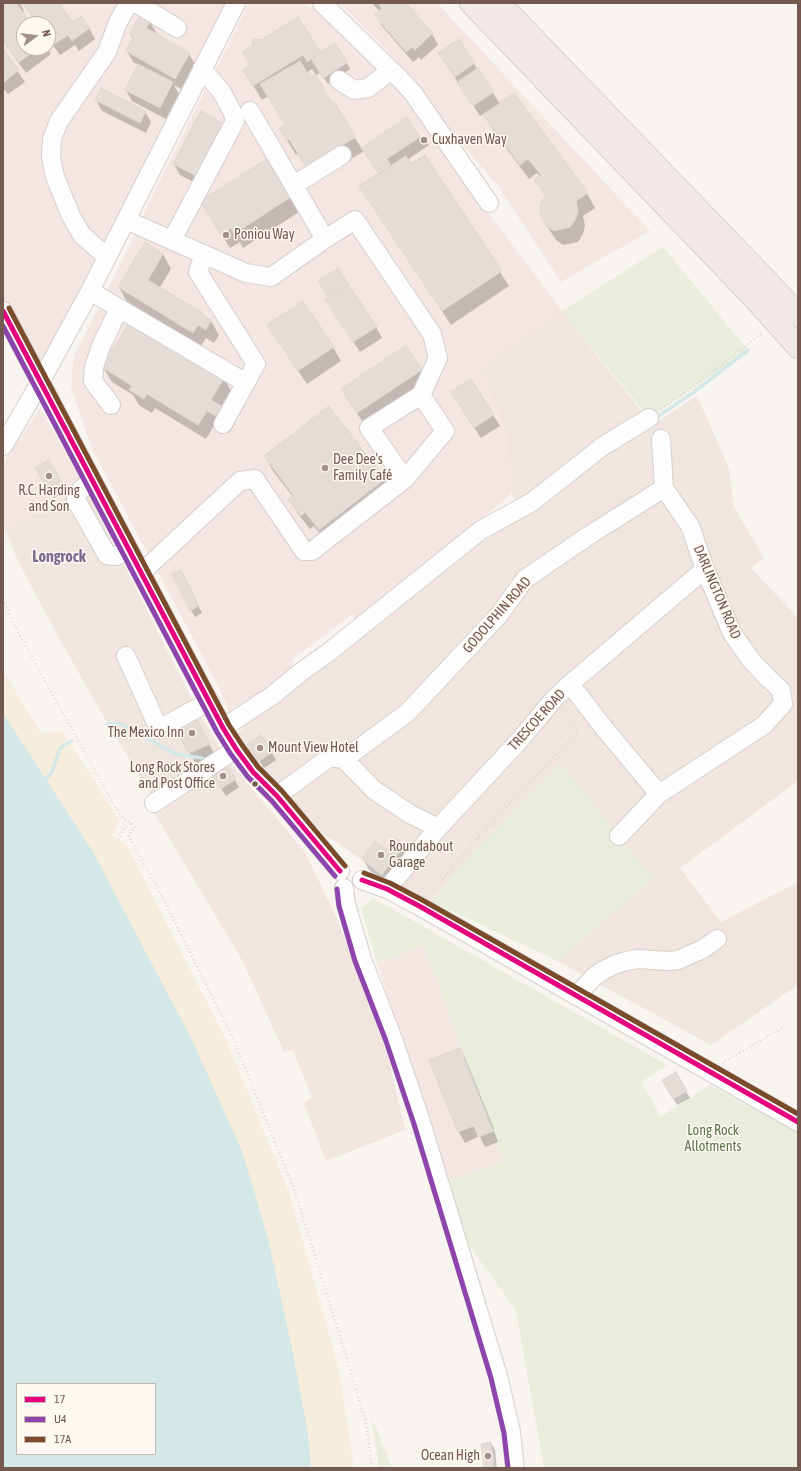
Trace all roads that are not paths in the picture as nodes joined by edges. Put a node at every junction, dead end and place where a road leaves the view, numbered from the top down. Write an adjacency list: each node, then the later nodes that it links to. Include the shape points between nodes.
1 (129, 3): 19 (street, via 118,22 107,52 59,121 52,140 51,157 55,177 71,216 82,235)
2 (136, 3): 7 (street)
3 (236, 3): 9 (street)
4 (322, 3): 8 (street)
5 (470, 3): 24 (highway)
6 (499, 3): 23 (highway)
7 (177, 28)
8 (390, 68): 10 (street, via 368,88 354,90); 14 (street, via 417,99)
9 (202, 70): 15 (street); 17 (street, via 221,91 235,121)
10 (339, 80)
11 (250, 111): 13 (street)
12 (342, 155): 13 (street)
13 (294, 185): 16 (street)
14 (489, 203)
15 (126, 220): 17 (street); 19 (street)
16 (325, 239): 18 (street, via 270,277 246,273); 27 (street, via 355,220 432,334 438,358)
17 (172, 240): 18 (street)
18 (204, 254): 26 (street, via 198,272 256,364)
19 (107, 257): 20 (street)
20 (90, 291): 21 (street); 25 (street)
21 (119, 309): 26 (street); 28 (street, via 94,367 94,380)
22 (3, 311): 25 (street)
23 (798, 315)
24 (798, 347)
25 (41, 381): 32 (street); 34 (street)
26 (246, 383): 30 (street)
27 (421, 394): 33 (street, via 445,431); 33 (street, via 369,428)
28 (111, 405)
29 (649, 418): 42 (street, via 603,446 532,502 481,530 273,695)
30 (223, 424)
31 (661, 439): 35 (street)
32 (3, 446)
33 (405, 479): 38 (street, via 312,552 304,551 255,480 240,481)
34 (93, 481): 36 (street); 36 (street, via 86,484 77,494 76,500 107,555 116,556)
35 (664, 488): 37 (street, DARLINGTON ROAD, via 690,526); 44 (street, GODOLPHIN ROAD, via 525,579 499,615 406,714)
36 (129, 550): 38 (street)
37 (704, 569): 40 (street, TRESCOE ROAD); 45 (street, DARLINGTON ROAD, via 732,633 751,660 781,690 783,704 764,725)
38 (141, 573): 41 (street)
39 (126, 656): 41 (street, via 158,730)
40 (570, 684): 45 (street); 48 (street, TRESCOE ROAD)
41 (210, 701): 42 (street)
42 (223, 728): 43 (street)
43 (236, 749): 46 (street, via 253,772); 47 (street)
44 (344, 759): 46 (street, via 330,757); 48 (street, via 374,790 410,814)
45 (659, 794): 49 (street, DARLINGTON ROAD)
46 (277, 796): 50 (street)
47 (154, 803)
48 (438, 828): 53 (street, TRESCOE ROAD)
49 (619, 836)
50 (340, 871): 51 (street, via 346,866 355,867 361,873); 52 (street, via 338,878)
51 (362, 880): 52 (street, via 354,889); 53 (street)
52 (344, 888): 57 (street, via 362,959 421,1122 498,1376)
53 (387, 889): 55 (street)
54 (717, 939): 55 (street, via 678,960 638,959 614,965 595,976)
55 (576, 996): 56 (street)
56 (798, 1122)
57 (515, 1468)

